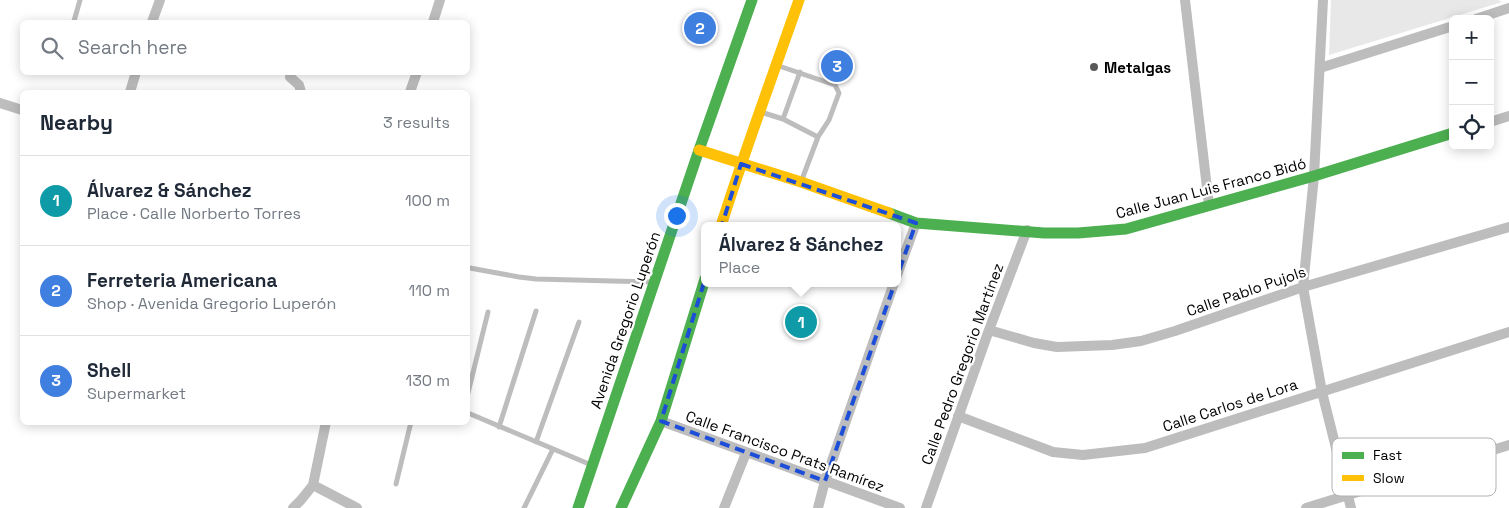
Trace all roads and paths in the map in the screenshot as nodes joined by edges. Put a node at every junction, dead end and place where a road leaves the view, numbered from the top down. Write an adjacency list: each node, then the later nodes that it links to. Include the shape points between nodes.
1 (80, 0): 10 (lane)
2 (160, 0): 11 (street)
3 (440, 0): 12 (street)
4 (752, 0): 31 (main road, Avenida Gregorio Luperón)
5 (799, 0): 14 (main road)
6 (1185, 0): 35 (street)
7 (1323, 0): 15 (street)
8 (1509, 8): 9 (street)
9 (1488, 15)
10 (74, 20)
11 (153, 20)
12 (434, 20)
13 (1449, 27): 15 (street)
14 (776, 65): 16 (lane); 25 (main road)
15 (1320, 68): 33 (street)
16 (800, 72): 27 (lane); 30 (lane, via 835,85 839,93 829,120)
17 (135, 75): 20 (street)
18 (416, 75): 22 (street)
19 (290, 77): 21 (street)
20 (131, 90)
21 (300, 90)
22 (411, 90)
23 (0, 103): 24 (street)
24 (20, 109)
25 (761, 112): 27 (lane); 32 (main road)
26 (1509, 116): 28 (street)
27 (783, 119): 30 (lane)
28 (1494, 121)
29 (1449, 134): 33 (main road, Calle Juan Luis Franco Bidó)
30 (818, 137): 34 (lane)
31 (698, 150): 32 (main road, Calle Juan Luis Franco Bidó); 42 (main road, Avenida Gregorio Luperón)
32 (741, 164): 34 (main road, Calle Juan Luis Franco Bidó); 36 (main road)
33 (1314, 176): 35 (main road, Calle Juan Luis Franco Bidó); 45 (street)
34 (801, 182): 37 (main road, Calle Juan Luis Franco Bidó)
35 (1210, 204): 39 (main road, Calle Juan Luis Franco Bidó, via 1126,229 1078,233)
36 (723, 222)
37 (916, 223): 39 (main road, Calle Juan Luis Franco Bidó); 40 (street)
38 (1509, 227): 45 (street, Calle Pablo Pujols)
39 (1027, 230): 49 (street, Calle Pedro Gregorio Martínez)
40 (901, 264)
41 (470, 268): 42 (lane, via 536,279)
42 (654, 282): 65 (main road, Avenida Gregorio Luperón)
43 (703, 287): 55 (main road)
44 (893, 287): 66 (street)
45 (1303, 287): 49 (street, Calle Pablo Pujols, via 1175,331 1112,345 1057,347); 52 (street)
46 (536, 311): 58 (lane)
47 (488, 312): 51 (lane)
48 (579, 322): 60 (lane)
49 (989, 330): 54 (street, Calle Pedro Gregorio Martínez)
50 (1509, 332): 52 (street, Calle Carlos de Lora)
51 (470, 385)
52 (1322, 392): 54 (street, Calle Carlos de Lora, via 1145,448 1083,455 1053,452); 59 (street)
53 (470, 414): 58 (lane)
54 (958, 416): 79 (street, Calle Pedro Gregorio Martínez)
55 (661, 421): 64 (street, Calle Francisco Prats Ramírez); 75 (main road)
56 (325, 425): 68 (street)
57 (410, 425): 67 (lane)
58 (499, 427): 60 (lane)
59 (1333, 438)
60 (536, 442): 62 (lane)
61 (1509, 445): 63 (street)
62 (552, 449): 65 (lane); 73 (lane)
63 (1496, 449)
64 (746, 453): 66 (street, Calle Francisco Prats Ramírez); 76 (street)
65 (592, 466): 74 (main road, Avenida Gregorio Luperón)
66 (826, 481): 77 (street); 78 (street, Calle Francisco Prats Ramírez)
67 (396, 484)
68 (313, 485): 71 (street); 72 (street)
69 (1340, 496): 80 (street)
70 (1347, 496): 81 (street)
71 (293, 508)
72 (357, 508)
73 (524, 508)
74 (578, 508)
75 (621, 508)
76 (724, 508)
77 (818, 508)
78 (900, 508)
79 (926, 508)
80 (1306, 508)
81 (1351, 508)

